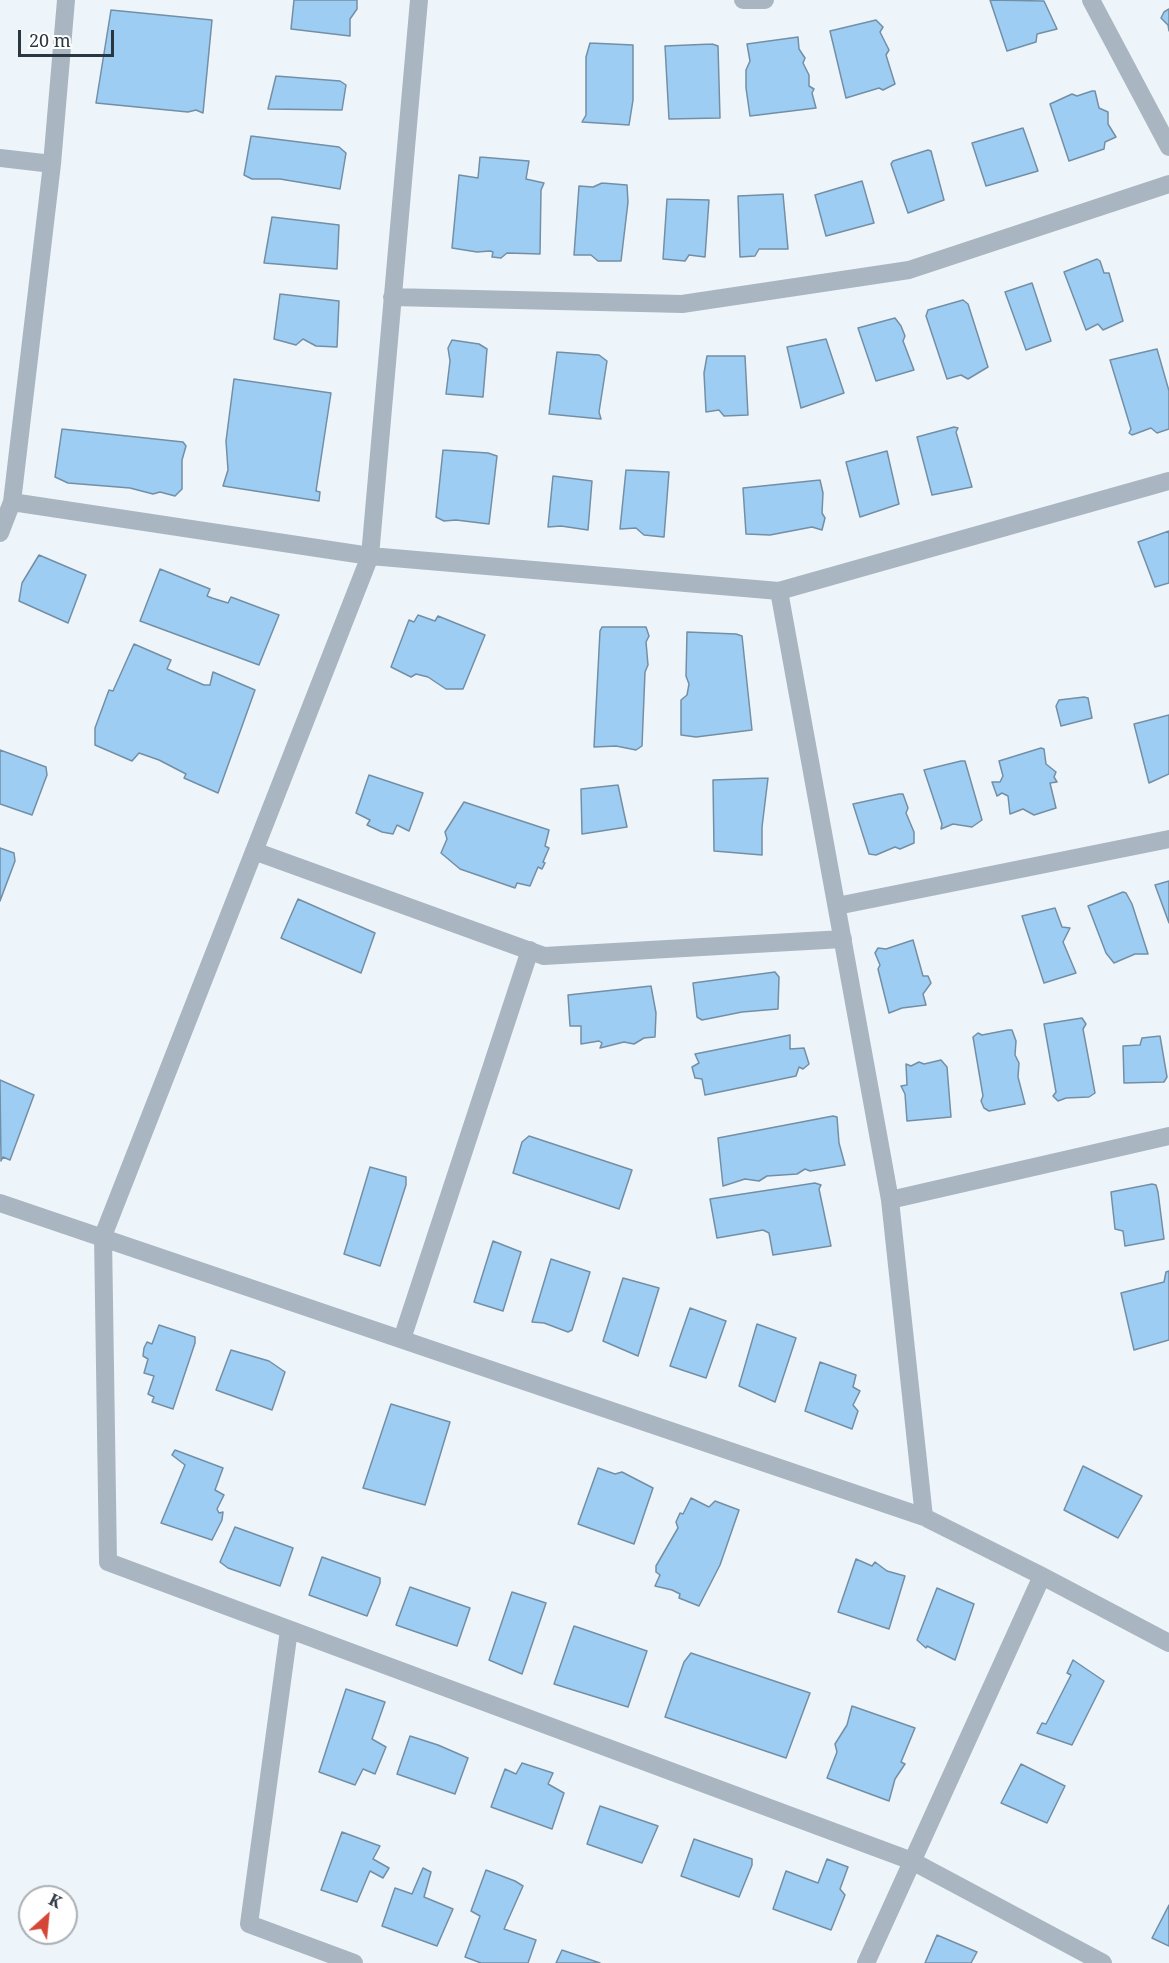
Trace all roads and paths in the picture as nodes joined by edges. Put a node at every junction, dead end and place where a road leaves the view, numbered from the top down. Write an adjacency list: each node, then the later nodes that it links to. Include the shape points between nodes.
1 (66, 0): 8 (street)
2 (419, 0): 10 (street)
3 (743, 0): 4 (street)
4 (765, 0)
5 (1091, 0): 6 (street)
6 (1169, 147)
7 (0, 158): 8 (street)
8 (52, 164): 12 (street)
9 (1169, 183): 10 (street, via 909,270 682,304)
10 (392, 297): 14 (street)
11 (1169, 481): 15 (street)
12 (12, 502): 13 (street); 14 (street)
13 (0, 533)
14 (370, 556): 15 (street); 17 (street)
15 (779, 591): 18 (street)
16 (1169, 839): 18 (street)
17 (254, 851): 20 (street); 24 (street)
18 (837, 906): 19 (street)
19 (843, 939): 20 (street, via 544,956); 22 (street)
20 (530, 950): 25 (street)
21 (1169, 1136): 22 (street)
22 (890, 1200): 26 (street)
23 (0, 1203): 24 (street)
24 (103, 1236): 25 (street); 28 (street, via 108,1562)
25 (402, 1339): 26 (street)
26 (924, 1517): 27 (street)
27 (1042, 1576): 29 (street); 30 (street)
28 (289, 1630): 30 (street); 31 (street, via 249,1924)
29 (1169, 1643)
30 (912, 1861): 32 (street); 33 (street)
31 (354, 1963)
32 (866, 1963)
33 (1103, 1963)

